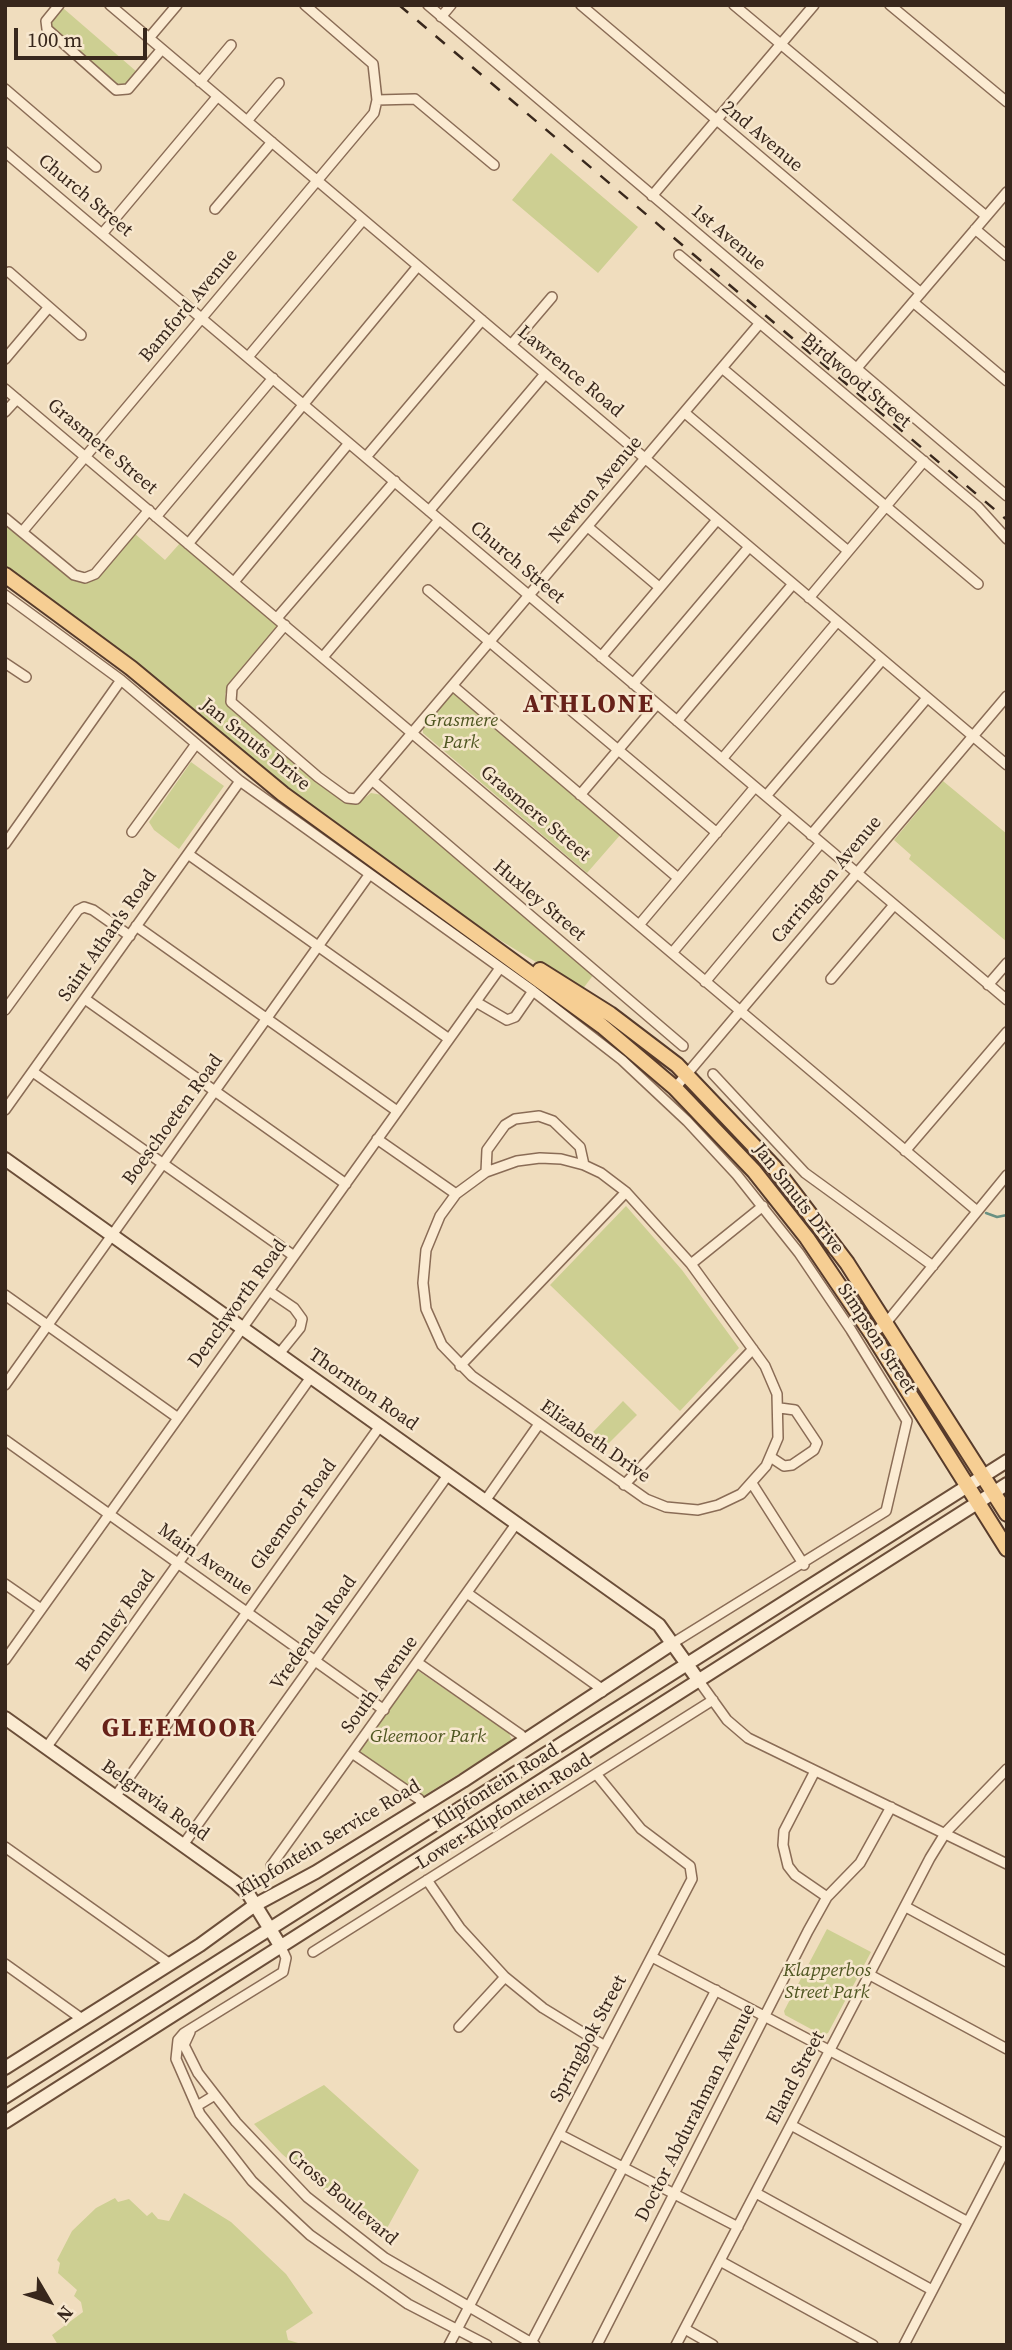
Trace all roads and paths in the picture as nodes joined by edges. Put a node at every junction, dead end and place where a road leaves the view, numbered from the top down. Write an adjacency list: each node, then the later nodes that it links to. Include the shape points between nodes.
1 (60, 5): 15 (street, via 46,21 47,29 116,90 128,89)
2 (110, 5): 12 (street, Lawrence Road)
3 (177, 5): 12 (street)
4 (305, 5): 20 (street, via 371,61)
5 (428, 5): 11 (street, 1st Avenue)
6 (451, 5): 11 (street)
7 (581, 5): 23 (street, 2nd Avenue)
8 (734, 5): 13 (street)
9 (814, 5): 13 (street)
10 (890, 5): 21 (street)
11 (441, 16): 30 (street, 1st Avenue)
12 (149, 38): 15 (street, Lawrence Road)
13 (780, 44): 23 (street); 32 (street)
14 (231, 45): 16 (street)
15 (162, 49): 16 (street, Lawrence Road)
16 (200, 82): 19 (street, Lawrence Road)
17 (279, 83): 22 (street)
18 (5, 89): 27 (street)
19 (217, 97): 22 (street, Lawrence Road); 35 (street)
20 (377, 100): 26 (street, via 415,99); 28 (street, Bamford Avenue, via 372,116)
21 (1007, 102)
22 (247, 121): 24 (street, Lawrence Road)
23 (715, 121): 30 (street); 40 (street, 2nd Avenue)
24 (272, 142): 28 (street, Lawrence Road); 31 (street)
25 (5, 152): 35 (street, Church Street)
26 (494, 165)
27 (96, 167)
28 (317, 181): 33 (street, Lawrence Road); 44 (street, Bamford Avenue)
29 (1007, 192): 32 (street)
30 (652, 196): 52 (street, 1st Avenue)
31 (215, 209)
32 (986, 216): 34 (street)
33 (363, 220): 38 (street, Lawrence Road); 49 (street)
34 (975, 229): 37 (street); 40 (street)
35 (102, 234): 44 (street, Church Street)
36 (679, 255): 46 (street, Birdwood Street)
37 (1007, 256)
38 (418, 266): 45 (street, Lawrence Road); 58 (street)
39 (9, 272): 43 (street)
40 (921, 293): 42 (street)
41 (552, 297): 48 (street)
42 (914, 302): 52 (street); 55 (street)
43 (49, 307): 47 (street); 50 (street)
44 (201, 318): 49 (street, Church Street); 62 (street, Bamford Avenue)
45 (482, 320): 48 (street, Lawrence Road); 63 (street)
46 (760, 323): 51 (street, Newton Avenue); 65 (street, Birdwood Street)
47 (81, 335)
48 (510, 345): 53 (street, Lawrence Road)
49 (248, 357): 54 (street, Church Street)
50 (5, 359)
51 (722, 368): 60 (street, Newton Avenue); 68 (street)
52 (856, 369): 67 (street, 1st Avenue)
53 (545, 374): 64 (street, Lawrence Road); 69 (street)
54 (273, 378): 58 (street, Church Street); 70 (street)
55 (1007, 381)
56 (5, 389): 57 (street, Grasmere Street)
57 (17, 399): 59 (street); 62 (street, Grasmere Street)
58 (303, 404): 61 (street, Church Street); 77 (street)
59 (5, 412)
60 (684, 412): 64 (street, Newton Avenue); 79 (street)
61 (349, 443): 63 (street, Church Street); 81 (street)
62 (85, 456): 70 (street, Grasmere Street); 75 (street, Bamford Avenue)
63 (366, 457): 66 (street, Church Street)
64 (645, 459): 73 (street, Lawrence Road); 74 (street, Newton Avenue)
65 (924, 461): 68 (street); 76 (street, Birdwood Street, via 984,512)
66 (395, 481): 69 (street, Church Street); 89 (street)
67 (1007, 496)
68 (886, 507): 79 (street); 83 (street)
69 (429, 511): 72 (street, Church Street)
70 (153, 513): 75 (street, via 85,578 74,575); 77 (street, Grasmere Street)
71 (5, 518): 75 (street)
72 (439, 520): 87 (street, Church Street); 93 (street)
73 (717, 520): 78 (street, Lawrence Road); 84 (street)
74 (588, 527): 84 (street); 87 (street, Newton Avenue)
75 (22, 532)
76 (1007, 539)
77 (188, 544): 81 (street, Grasmere Street)
78 (749, 547): 82 (street, Lawrence Road); 99 (street)
79 (848, 551): 88 (street)
80 (5, 575): 130 (main road, Jan Smuts Drive, via 131,668 283,794)
81 (234, 582): 89 (street, Grasmere Street)
82 (793, 584): 88 (street, Lawrence Road); 104 (street)
83 (978, 584)
84 (659, 587): 94 (street)
85 (428, 590): 92 (street)
86 (5, 595): 98 (street, Simpson Street)
87 (530, 596): 92 (street, Newton Avenue); 94 (street, Church Street)
88 (809, 598): 90 (street, Lawrence Road)
89 (277, 618): 91 (street, Grasmere Street)
90 (837, 622): 95 (street, Lawrence Road); 109 (street)
91 (285, 625): 93 (street, Grasmere Street); 112 (street, Newton Avenue, via 232,688 231,702 347,798 359,797)
92 (491, 642): 100 (street, Newton Avenue); 108 (street)
93 (323, 657): 105 (street, Grasmere Street)
94 (601, 657): 99 (street, Church Street)
95 (882, 660): 102 (street, Lawrence Road); 115 (street)
96 (5, 663): 97 (street)
97 (26, 677)
98 (121, 680): 107 (street, Simpson Street); 121 (street)
99 (633, 684): 103 (street, Church Street)
100 (453, 686): 105 (street, Newton Avenue); 114 (street)
101 (1007, 696): 106 (street, Carrington Avenue)
102 (926, 698): 106 (street, Lawrence Road); 119 (street)
103 (657, 704): 104 (street, Church Street); 108 (street)
104 (677, 721): 109 (street, Church Street)
105 (413, 734): 112 (street, Newton Avenue); 127 (street, Grasmere Street)
106 (972, 736): 110 (street, Lawrence Road); 123 (street, Carrington Avenue)
107 (196, 744): 111 (street, Simpson Street); 117 (street)
108 (618, 749): 114 (street); 118 (street)
109 (722, 759): 113 (street, Church Street)
110 (1007, 765)
111 (240, 781): 122 (street, Saint Athan's Road); 124 (street, Simpson Street)
112 (373, 781): 147 (street, Huxley Street)
113 (755, 787): 115 (street, Church Street); 118 (street)
114 (580, 794): 125 (street)
115 (766, 796): 116 (street, Church Street)
116 (788, 815): 119 (street, Church Street); 132 (street)
117 (132, 832)
118 (717, 833): 125 (street)
119 (811, 835): 120 (street, Church Street)
120 (821, 843): 123 (street, Church Street); 136 (street)
121 (5, 844)
122 (188, 854): 128 (street, Saint Athan's Road); 131 (street)
123 (856, 873): 126 (street, Church Street); 143 (street, Carrington Avenue)
124 (369, 875): 131 (street, Boeschoeten Road); 134 (street, Simpson Street)
125 (678, 878): 127 (street)
126 (894, 905): 135 (street); 137 (street, Church Street)
127 (639, 925): 132 (street, Grasmere Street)
128 (136, 926): 129 (street, Saint Athan's Road); 144 (street)
129 (130, 936): 139 (street, Saint Athan's Road); 142 (street, via 93,910 78,910)
130 (484, 939): 149 (main road, Jan Smuts Drive, via 610,1014); 151 (main road, Jan Smuts Drive, via 610,1032)
131 (318, 946): 144 (street, Boeschoeten Road); 146 (street)
132 (671, 953): 136 (street, Grasmere Street)
133 (1007, 963): 137 (street)
134 (500, 968): 138 (street, Simpson Street); 141 (street, Denchworth Road)
135 (831, 979)
136 (705, 982): 143 (street, Grasmere Street)
137 (988, 985): 140 (street, Church Street)
138 (533, 991): 141 (street, via 508,1020); 165 (street, Simpson Street, via 657,1093)
139 (85, 999): 148 (street, Saint Athan's Road); 152 (street)
140 (1007, 1000)
141 (476, 1002): 146 (street, Denchworth Road)
142 (5, 1010)
143 (740, 1011): 149 (street, Carrington Avenue); 156 (street, Grasmere Street)
144 (266, 1019): 152 (street, Boeschoeten Road); 154 (street)
145 (1007, 1032): 156 (street)
146 (449, 1039): 154 (street, Denchworth Road)
147 (683, 1046)
148 (33, 1072): 153 (street, Saint Athan's Road); 158 (street)
149 (688, 1074): 151 (street, Carrington Avenue); 173 (main road, Jan Smuts Drive, via 797,1195)
150 (713, 1074): 170 (street, via 805,1173)
151 (676, 1088): 176 (main road, Jan Smuts Drive, via 781,1205)
152 (215, 1091): 158 (street, Boeschoeten Road); 162 (street)
153 (5, 1110)
154 (397, 1111): 155 (street, Denchworth Road)
155 (377, 1139): 162 (street, Denchworth Road); 164 (street)
156 (905, 1151): 166 (street, Grasmere Street)
157 (5, 1159): 167 (main road, Thornton Road)
158 (163, 1164): 167 (street, Boeschoeten Road); 168 (street)
159 (584, 1166): 160 (street, Elizabeth Drive, via 540,1158); 160 (street, via 580,1147 553,1121 539,1116 505,1125 487,1150); 163 (street, Elizabeth Drive)
160 (486, 1172): 164 (street, Elizabeth Drive)
161 (1007, 1175): 166 (street)
162 (346, 1184): 168 (street, Denchworth Road)
163 (626, 1192): 169 (street, Elizabeth Drive); 179 (street)
164 (456, 1194): 179 (street, Elizabeth Drive, via 433,1229 422,1283 431,1326)
165 (763, 1206): 169 (street); 203 (street, Simpson Street, via 831,1300 907,1424 884,1514)
166 (977, 1211): 170 (street)
167 (111, 1235): 174 (street, Boeschoeten Road); 175 (main road, Thornton Road)
168 (294, 1256): 171 (street, Denchworth Road)
169 (691, 1264): 177 (street, Elizabeth Drive)
170 (933, 1266): 173 (street)
171 (269, 1291): 175 (street, Denchworth Road); 178 (street, via 302,1319)
172 (5, 1295): 174 (street)
173 (886, 1323): 176 (street); 190 (main road, Jan Smuts Drive)
174 (48, 1325): 181 (street, Boeschoeten Road); 183 (street)
175 (242, 1328): 178 (main road, Thornton Road); 183 (street, Denchworth Road)
176 (872, 1334): 194 (main road, Jan Smuts Drive)
177 (753, 1349): 182 (street, Elizabeth Drive, via 773,1381); 192 (street)
178 (279, 1354): 180 (main road, Thornton Road)
179 (460, 1366): 184 (street, Elizabeth Drive)
180 (311, 1377): 185 (main road, Thornton Road); 202 (street, Bromley Road)
181 (5, 1385)
182 (780, 1408): 187 (street, Elizabeth Drive); 187 (street, via 795,1410 817,1443 792,1465 783,1466)
183 (178, 1418): 198 (street, Denchworth Road)
184 (539, 1424): 192 (street, Elizabeth Drive); 196 (street)
185 (380, 1426): 189 (main road, Thornton Road); 207 (street, Gleemoor Road)
186 (5, 1440): 198 (street, Main Avenue)
187 (772, 1458): 193 (street, Elizabeth Drive)
188 (1007, 1461): 190 (main road, Klipfontein Road)
189 (448, 1475): 196 (main road, Thornton Road); 210 (street, Vredendal Road)
190 (982, 1476): 194 (main road, Klipfontein Road); 195 (main road, Jan Smuts Drive)
191 (1007, 1484): 195 (main road, Klipfontein Road)
192 (624, 1485): 193 (street, Elizabeth Drive, via 655,1503 689,1510 718,1505)
193 (753, 1485): 203 (street)
194 (965, 1486): 197 (main road, Jan Smuts Drive); 212 (main road, Klipfontein Road)
195 (993, 1493): 197 (main road, Klipfontein Road); 199 (main road, Jan Smuts Drive)
196 (485, 1501): 200 (main road, Thornton Road)
197 (976, 1503): 201 (main road, Jan Smuts Drive); 213 (main road, Klipfontein Road)
198 (109, 1514): 202 (street, Main Avenue); 206 (street, Denchworth Road)
199 (1007, 1514)
200 (516, 1524): 205 (street, South Avenue); 208 (main road, Thornton Road, via 659,1625)
201 (1007, 1549)
202 (179, 1563): 207 (street, Main Avenue); 219 (street, Bromley Road)
203 (804, 1564): 208 (street, Simpson Street)
204 (5, 1584): 206 (street)
205 (467, 1593): 211 (street, South Avenue); 214 (street)
206 (41, 1609): 209 (street, Denchworth Road)
207 (247, 1612): 210 (street, Main Avenue); 224 (street, Gleemoor Road)
208 (673, 1643): 212 (main road, Thornton Road); 214 (main road, Klipfontein Service Road)
209 (5, 1660)
210 (316, 1661): 216 (street, Main Avenue); 228 (street, Vredendal Road)
211 (418, 1663): 216 (street, South Avenue); 218 (street)
212 (687, 1663): 213 (main road, Thornton Road); 236 (main road, Klipfontein Road)
213 (699, 1681): 215 (street); 237 (main road, Klipfontein Road)
214 (602, 1692): 218 (main road, Klipfontein Service Road)
215 (713, 1700): 222 (street, via 739,1732); 223 (street, Lower Klipfontein Road)
216 (384, 1710): 220 (street, South Avenue)
217 (5, 1718): 219 (main road, Belgravia Road)
218 (524, 1741): 225 (main road, Klipfontein Service Road)
219 (46, 1748): 224 (main road, Belgravia Road)
220 (352, 1753): 225 (street); 231 (street, South Avenue)
221 (1007, 1769): 227 (street, Eland Street)
222 (815, 1771): 226 (street); 233 (street, via 784,1831 783,1845 795,1875)
223 (597, 1775): 232 (street, Lower Klipfontein Road); 239 (street, Springbok Street, via 641,1829 693,1870 690,1886)
224 (115, 1797): 228 (main road, Belgravia Road)
225 (423, 1805): 234 (main road, Klipfontein Service Road)
226 (891, 1807): 227 (street); 233 (street, Doctor Abdurahman Avenue, via 860,1863)
227 (946, 1832): 230 (street); 235 (street, Eland Street)
228 (183, 1845): 234 (main road, Belgravia Road, via 236,1883)
229 (5, 1847): 242 (street)
230 (1007, 1864)
231 (271, 1866)
232 (428, 1880): 238 (street, Lower Klipfontein Road); 244 (street, via 460,1928)
233 (827, 1897): 246 (street, Doctor Abdurahman Avenue)
234 (255, 1905): 236 (main road, Belgravia Road); 242 (main road, Klipfontein Service Road)
235 (905, 1907): 240 (street); 243 (street, Eland Street)
236 (270, 1929): 237 (main road, Belgravia Road); 255 (main road, Klipfontein Road)
237 (281, 1947): 249 (street, via 286,1958 283,1972); 257 (main road, Klipfontein Road)
238 (313, 1952)
239 (652, 1957): 245 (street); 250 (street, Springbok Street)
240 (1007, 1962)
241 (5, 1964): 247 (street)
242 (170, 1964): 247 (main road, Klipfontein Service Road)
243 (870, 1975): 251 (street); 252 (street, Eland Street)
244 (505, 1977): 248 (street); 250 (street, via 551,2013)
245 (716, 1990): 246 (street); 261 (street, Doctor Abdurahman Avenue)
246 (766, 2015): 252 (street); 263 (street, Doctor Abdurahman Avenue)
247 (82, 2019): 253 (main road, Klipfontein Service Road)
248 (459, 2027)
249 (194, 2028): 254 (street, Cross Boulevard, via 185,2040 186,2053); 256 (street, via 181,2036 175,2052)
250 (605, 2046): 259 (street, Springbok Street)
251 (1007, 2049)
252 (831, 2050): 258 (street, Eland Street); 260 (street)
253 (5, 2068)
254 (215, 2095): 256 (street); 268 (street, Cross Boulevard, via 307,2197 385,2258)
255 (5, 2097)
256 (197, 2106): 269 (street, via 234,2160 310,2235 390,2293)
257 (5, 2122)
258 (791, 2125): 262 (street, Eland Street); 264 (street)
259 (559, 2134): 261 (street); 268 (street, Springbok Street)
260 (1007, 2146): 264 (street)
261 (623, 2166): 263 (street); 271 (street, Doctor Abdurahman Avenue)
262 (756, 2193): 265 (street, Eland Street); 267 (street)
263 (675, 2194): 265 (street); 274 (street, Doctor Abdurahman Avenue)
264 (968, 2222): 267 (street)
265 (738, 2227): 266 (street, Eland Street)
266 (720, 2261): 270 (street, Eland Street); 277 (street)
267 (932, 2290): 278 (street)
268 (468, 2308): 269 (street, Springbok Street); 271 (street, Cross Boulevard)
269 (457, 2329): 272 (street, Springbok Street); 273 (street)
270 (685, 2329): 275 (street, Eland Street); 276 (street)
271 (532, 2344)
272 (449, 2345)
273 (487, 2345)
274 (597, 2345)
275 (677, 2345)
276 (713, 2345)
277 (873, 2345)
278 (904, 2345)

